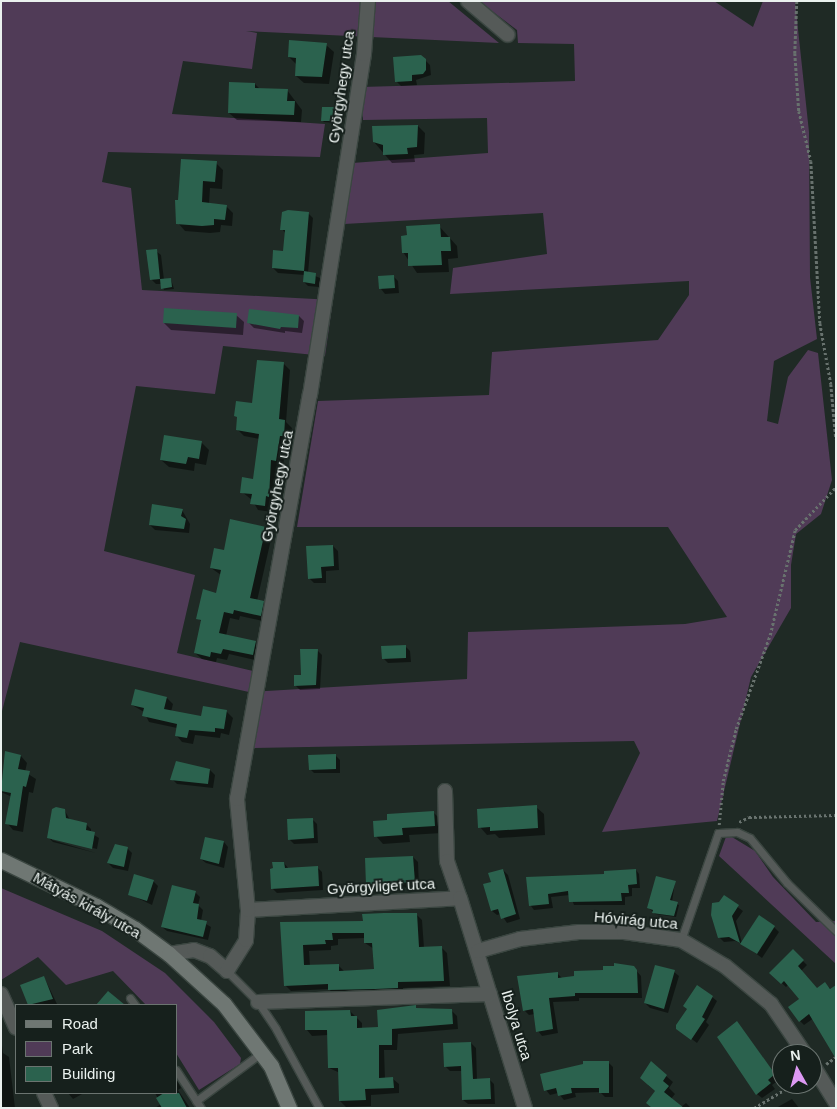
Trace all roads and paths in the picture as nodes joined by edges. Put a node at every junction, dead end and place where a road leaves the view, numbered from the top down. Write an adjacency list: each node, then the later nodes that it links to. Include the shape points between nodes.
1 (368, 1): 12 (street, Györgyhegy utca, via 364,54 310,394 236,799)
2 (468, 1): 4 (street)
3 (797, 1): 5 (path, via 798,111 811,161 820,322)
4 (508, 35)
5 (836, 439)
6 (836, 487): 9 (path, via 795,530 770,635 734,738 723,781)
7 (445, 791): 11 (street, via 447,861)
8 (836, 815): 9 (path, via 748,817)
9 (718, 833): 13 (lane, via 736,832 750,838 787,883); 14 (lane)
10 (1, 860): 16 (main road, Mátyás király utca, via 96,906)
11 (460, 898): 12 (street, Györgyliget utca); 15 (street)
12 (248, 910): 17 (street, Györgyhegy utca, via 246,940)
13 (836, 931)
14 (681, 940): 15 (street, Hóvirág utca, via 624,932 579,932 520,939); 24 (street, Hóvirág utca, via 726,966 772,1004)
15 (478, 951): 19 (street, Ibolya utca)
16 (169, 954): 17 (street, via 194,950 210,956); 25 (main road, Mátyás király utca, via 224,1004)
17 (227, 972): 21 (lane)
18 (1, 994): 23 (street)
19 (490, 994): 21 (street); 36 (street, Ibolya utca)
20 (130, 998): 22 (lane)
21 (258, 1002): 35 (lane, via 298,1065)
22 (134, 1004)
23 (15, 1026)
24 (799, 1044)
25 (261, 1053): 30 (lane); 34 (main road, Mátyás király utca, via 271,1066)
26 (178, 1073): 30 (lane)
27 (822, 1080): 31 (street)
28 (44, 1094): 32 (street)
29 (777, 1094): 37 (path)
30 (196, 1101): 33 (lane)
31 (836, 1103)
32 (51, 1108)
33 (201, 1108)
34 (289, 1108)
35 (319, 1108)
36 (525, 1108)
37 (754, 1108)

